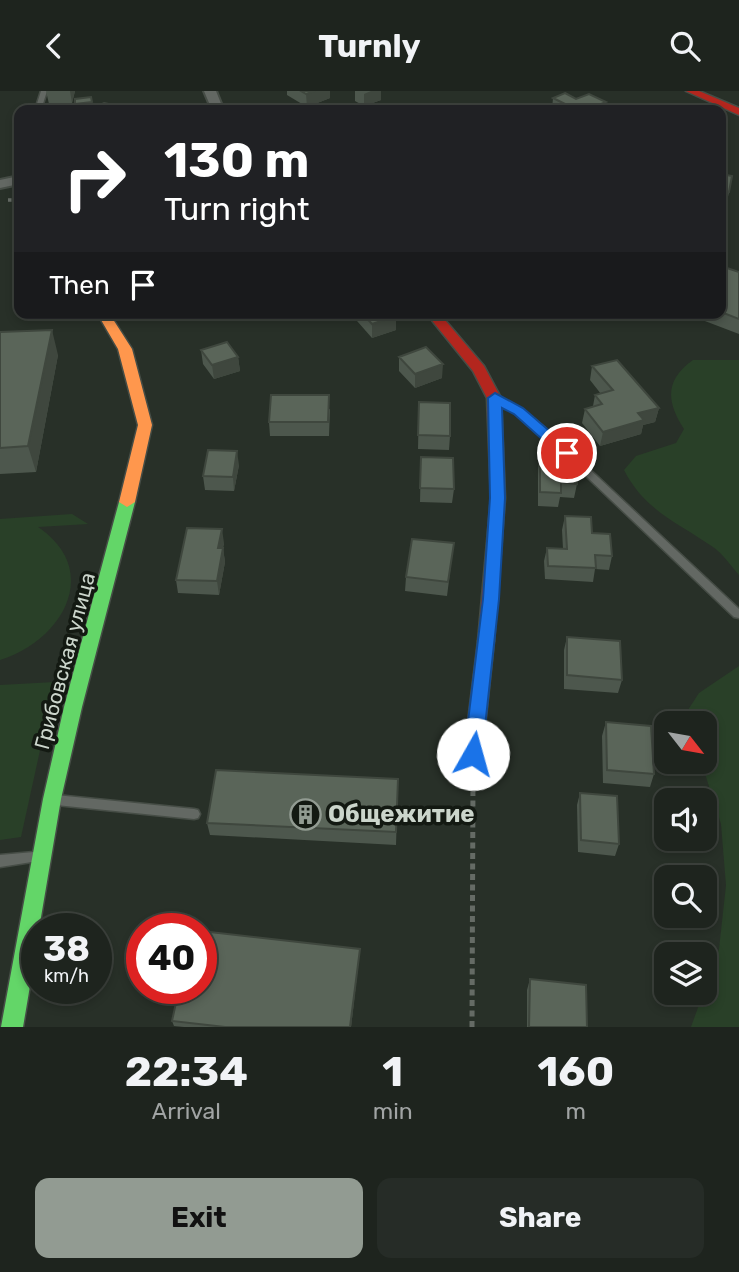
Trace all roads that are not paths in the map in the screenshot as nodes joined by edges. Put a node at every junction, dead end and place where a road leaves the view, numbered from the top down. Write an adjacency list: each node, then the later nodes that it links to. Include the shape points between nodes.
1 (691, 91): 2 (street)
2 (723, 105)
3 (106, 319): 8 (street, Грибовская улица, via 124,349 145,425)
4 (437, 319): 5 (street, via 479,369)
5 (495, 398): 6 (lane, via 548,435); 7 (street, via 498,498)
6 (738, 614)
7 (473, 754)
8 (52, 799): 9 (lane); 10 (street, Грибовская улица)
9 (194, 814)
10 (41, 856): 11 (lane); 12 (street, Грибовская улица)
11 (0, 861)
12 (12, 1027)

